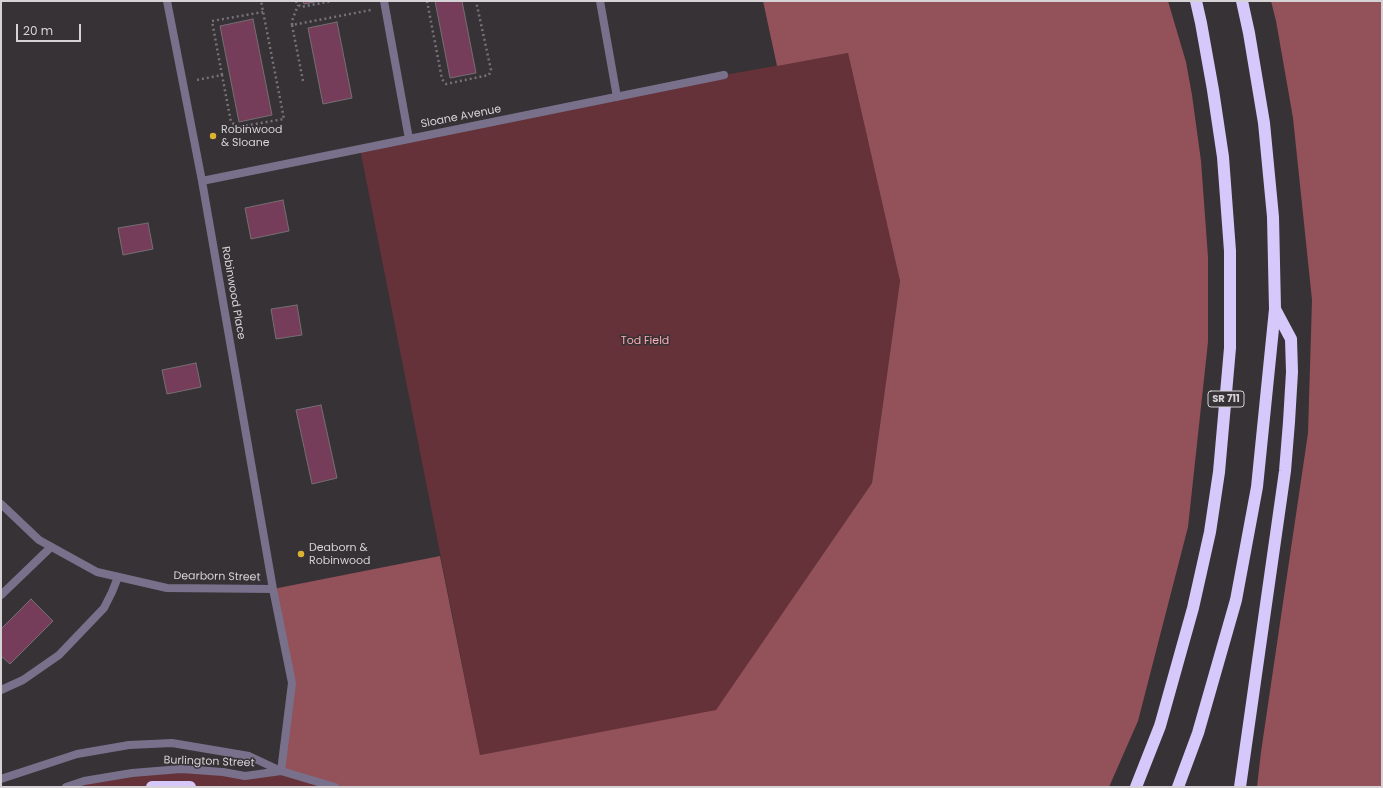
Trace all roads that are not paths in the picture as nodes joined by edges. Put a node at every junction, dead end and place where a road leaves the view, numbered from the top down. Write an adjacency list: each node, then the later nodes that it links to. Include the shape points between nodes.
1 (167, 1): 9 (street, Robinwood Place)
2 (600, 1): 7 (street)
3 (1196, 1): 23 (highway, SR 711, via 1214,90 1223,157 1230,251 1230,348 1219,472 1210,532 1193,608 1160,726)
4 (1242, 1): 10 (highway, via 1264,123 1273,217)
5 (384, 4): 8 (street)
6 (724, 75): 7 (street, Sloane Avenue)
7 (617, 97): 8 (street, Sloane Avenue)
8 (409, 139): 9 (street, Sloane Avenue)
9 (202, 181): 14 (street, Robinwood Place)
10 (1275, 309): 24 (highway, via 1256,487 1236,600 1198,733); 25 (highway, via 1290,339 1292,372 1289,429)
11 (1, 504): 12 (street, Dearborn Street, via 39,540)
12 (51, 547): 13 (street, Dearborn Street, via 97,572); 15 (street)
13 (118, 577): 14 (street, Dearborn Street, via 167,588); 16 (street, via 104,608 59,654 23,680)
14 (273, 589): 17 (street, Dearborn Street, via 292,683)
15 (1, 595)
16 (1, 690)
17 (281, 771): 18 (street, Burlington Street, via 249,756 172,743 129,745 77,754); 19 (street, Burlington Street, via 245,776 181,769 132,773 84,781); 22 (street, Burlington Street)
18 (1, 779)
19 (66, 787)
20 (152, 787): 21 (highway)
21 (190, 787)
22 (335, 787)
23 (1136, 787)
24 (1178, 787)
25 (1240, 787)

